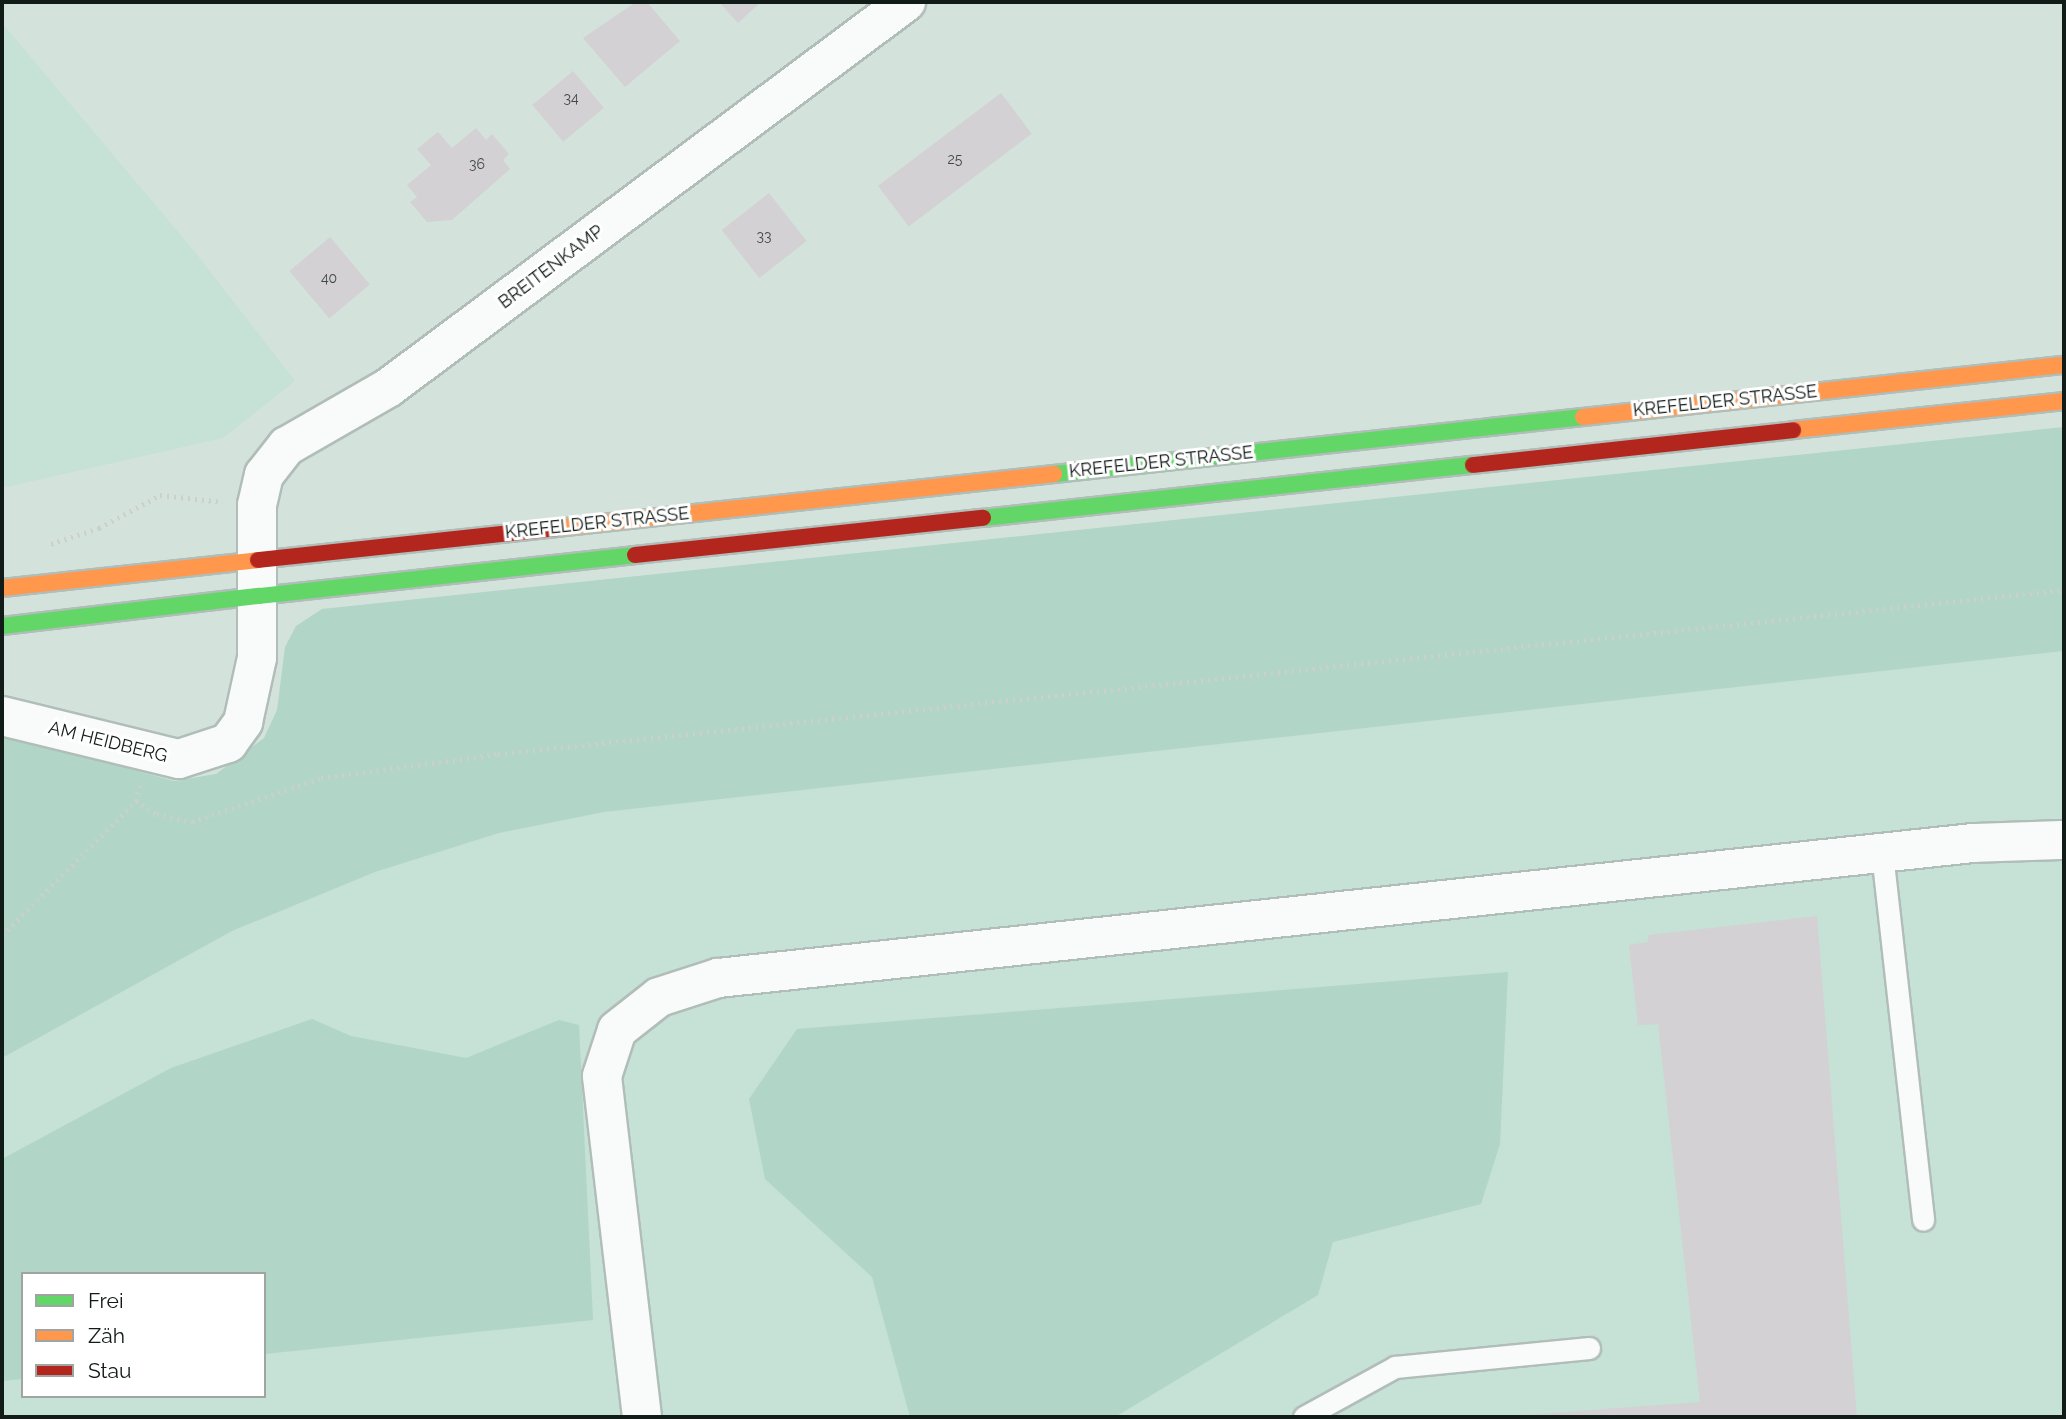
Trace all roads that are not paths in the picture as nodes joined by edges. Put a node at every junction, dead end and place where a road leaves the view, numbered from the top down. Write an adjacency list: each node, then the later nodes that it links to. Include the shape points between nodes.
1 (905, 2): 4 (street, BREITENKAMP, via 388,388 287,446 264,475 257,508)
2 (2064, 365): 4 (main road, KREFELDER STRASSE)
3 (2064, 401): 4 (main road, KREFELDER STRASSE)
4 (258, 578): 5 (main road, KREFELDER STRASSE); 6 (main road, KREFELDER STRASSE); 7 (street, AM HEIDBERG, via 257,658 243,722 228,743 179,759)
5 (2, 588)
6 (2, 626)
7 (2, 716)
8 (2064, 840): 9 (street)
9 (1882, 853): 10 (lane); 12 (street, via 718,978 659,996 617,1030 601,1076)
10 (1923, 1220)
11 (1589, 1348): 13 (lane, via 1395,1367)
12 (642, 1417)
13 (1304, 1417)

